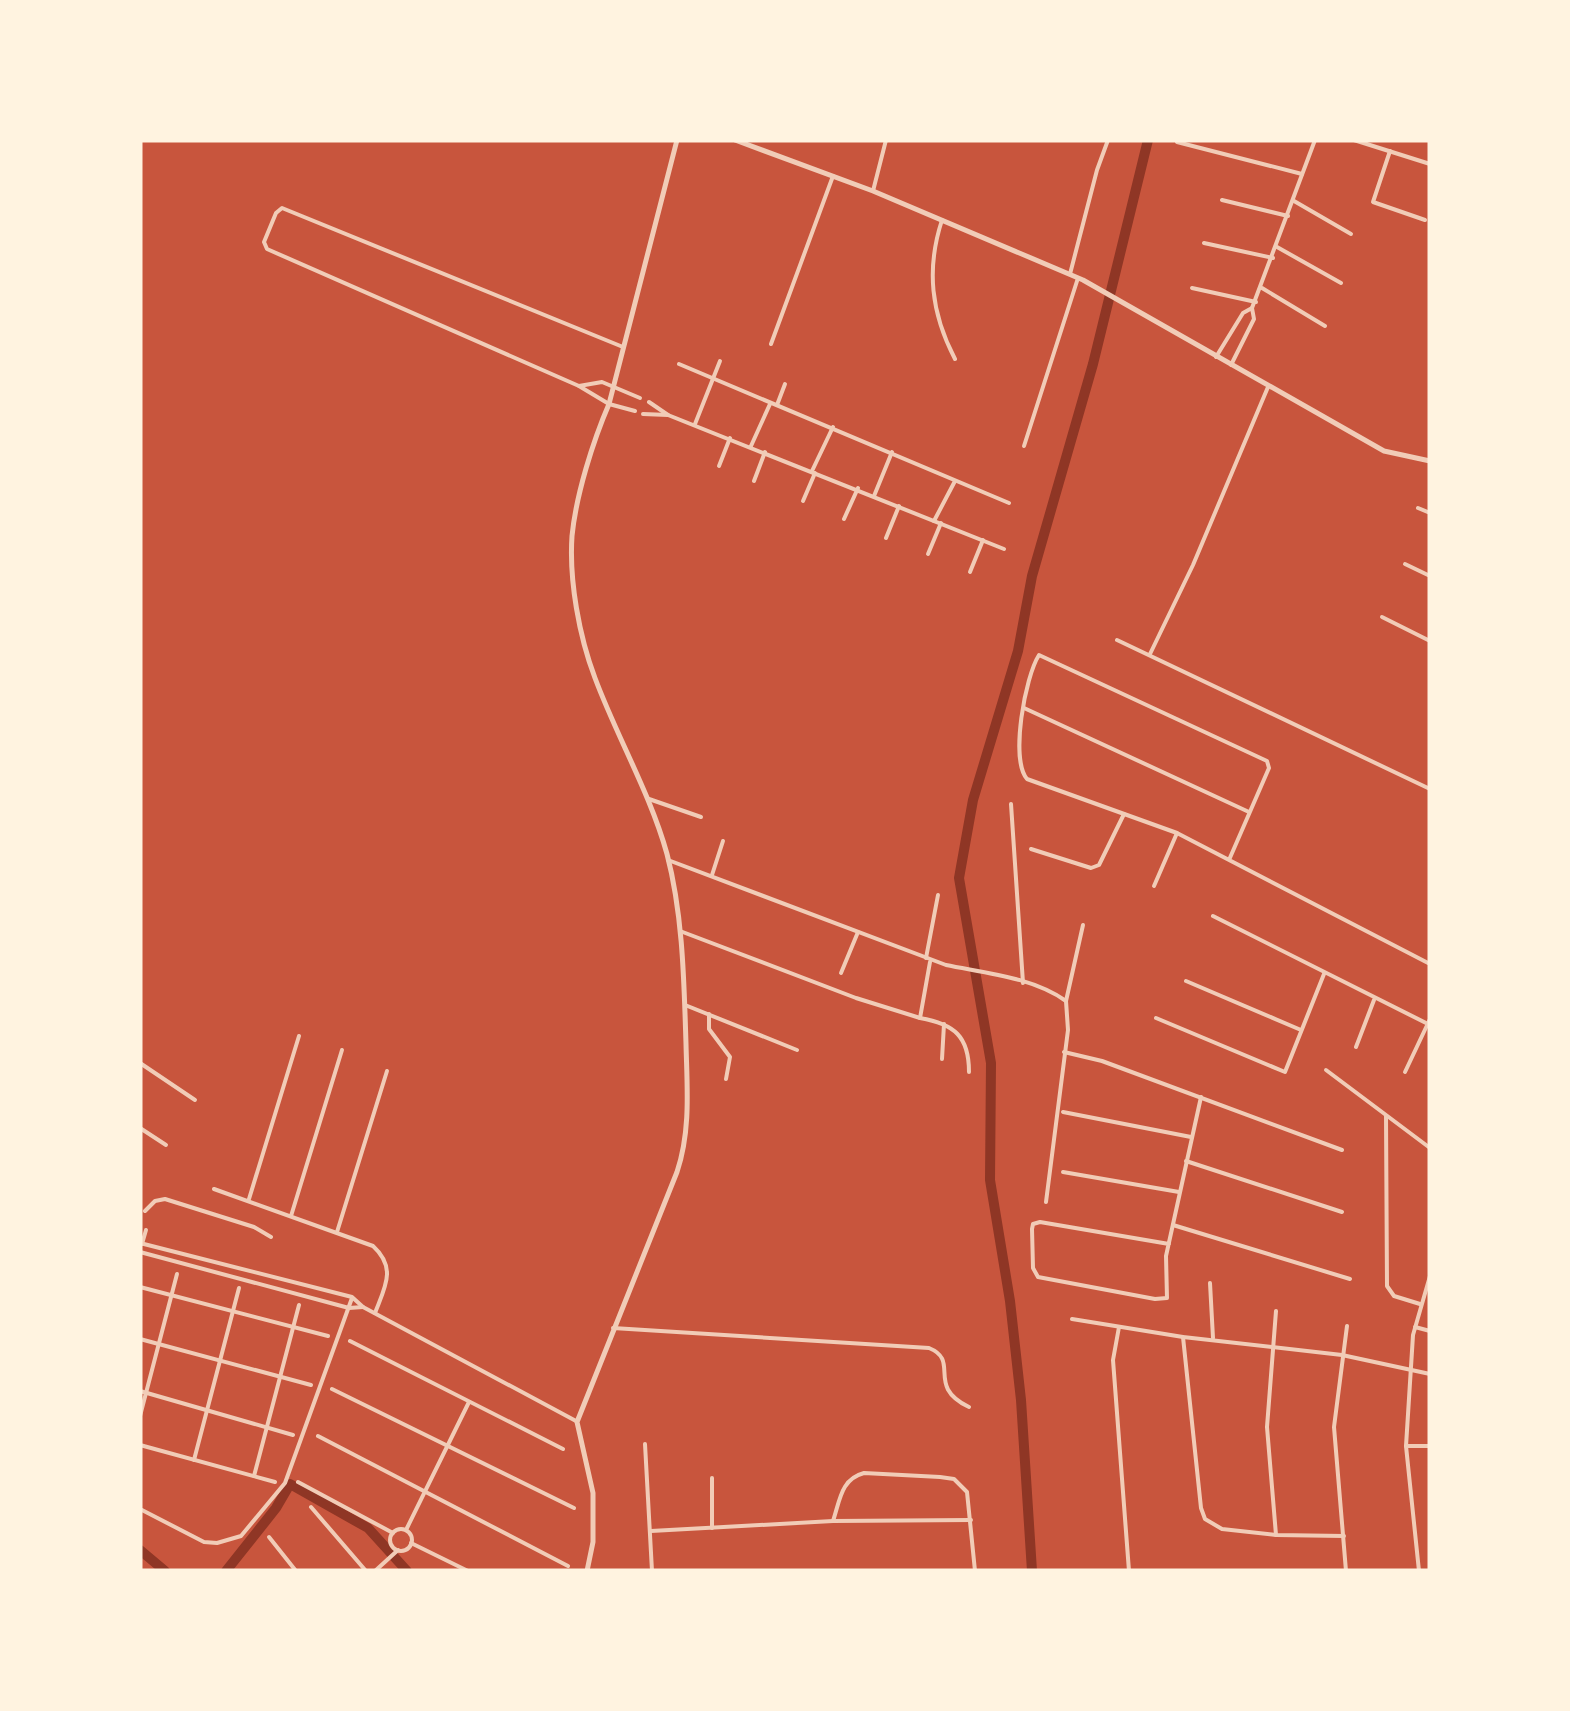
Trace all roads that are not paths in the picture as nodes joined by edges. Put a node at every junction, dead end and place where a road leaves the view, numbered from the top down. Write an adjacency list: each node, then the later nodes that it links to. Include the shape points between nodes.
1 (677, 140): 30 (street)
2 (735, 140): 11 (street)
3 (886, 140): 12 (street)
4 (1108, 140): 22 (street)
5 (1315, 140): 10 (street)
6 (1354, 140): 8 (street)
7 (1177, 142): 10 (street)
8 (1390, 152): 9 (street); 17 (street, via 1373,202)
9 (1430, 164)
10 (1302, 174): 14 (street)
11 (833, 176): 12 (street); 29 (street)
12 (873, 191): 16 (street)
13 (1222, 200): 15 (street)
14 (1294, 201): 15 (street); 18 (street)
15 (1288, 216): 20 (street)
16 (942, 220): 22 (street); 32 (street, via 932,297)
17 (1425, 220)
18 (1351, 234)
19 (1204, 243): 21 (street)
20 (1277, 247): 21 (street); 24 (street)
21 (1273, 258): 26 (street)
22 (1070, 274): 23 (street)
23 (1080, 279): 31 (street); 52 (street)
24 (1341, 283)
25 (1192, 288): 27 (street)
26 (1262, 288): 27 (street); 28 (street)
27 (1254, 305): 31 (street); 35 (street)
28 (1325, 326)
29 (771, 344)
30 (624, 347): 38 (street, via 278,210 267,249); 39 (street)
31 (1216, 357): 35 (street)
32 (955, 359)
33 (720, 361): 36 (street)
34 (679, 364): 36 (street)
35 (1230, 366): 40 (street)
36 (713, 378): 44 (street); 48 (street)
37 (785, 384): 44 (street)
38 (579, 386): 39 (street); 43 (street)
39 (613, 387): 41 (street); 43 (street)
40 (1268, 387): 55 (street, via 1384,451); 80 (street)
41 (640, 398)
42 (649, 402): 47 (street)
43 (609, 404): 45 (street); 83 (street, via 574,525 576,595 593,674)
44 (774, 404): 49 (street); 51 (street)
45 (634, 411)
46 (644, 414): 47 (street)
47 (668, 415): 48 (street)
48 (695, 424): 50 (street)
49 (834, 427): 54 (street); 57 (street)
50 (730, 438): 51 (street); 56 (street)
51 (752, 446): 53 (street)
52 (1024, 446)
53 (765, 452): 57 (street); 58 (street)
54 (892, 452): 59 (street); 61 (street)
55 (1430, 460)
56 (718, 466)
57 (814, 472): 60 (street); 62 (street)
58 (754, 481)
59 (955, 481): 63 (street); 68 (street)
60 (858, 488): 61 (street); 67 (street)
61 (874, 496): 64 (street)
62 (803, 501)
63 (1009, 503)
64 (900, 506): 68 (street); 70 (street)
65 (1418, 508): 66 (street)
66 (1430, 513)
67 (844, 519)
68 (934, 520): 69 (street)
69 (942, 523): 71 (street); 73 (street)
70 (886, 538)
71 (982, 540): 72 (street); 75 (street)
72 (1004, 549)
73 (928, 554)
74 (1405, 564): 76 (street)
75 (970, 572)
76 (1430, 576)
77 (1382, 617): 79 (street)
78 (1118, 640): 80 (street)
79 (1430, 640)
80 (1150, 654): 82 (street)
81 (1024, 708): 85 (street); 85 (street, via 1035,659 1043,656 1267,760 1270,768); 86 (street, via 1022,774)
82 (1430, 790)
83 (646, 798): 87 (street); 91 (street)
84 (1011, 804): 105 (street)
85 (1249, 812): 92 (street)
86 (1124, 814): 88 (street); 90 (street, via 1099,865 1091,868)
87 (701, 816)
88 (1177, 833): 92 (street); 94 (street)
89 (723, 841): 93 (street)
90 (1030, 849)
91 (668, 860): 93 (street); 98 (street)
92 (1228, 860): 101 (street)
93 (712, 876): 99 (street)
94 (1154, 886)
95 (938, 896): 100 (street)
96 (1212, 916): 103 (street)
97 (1083, 925): 107 (street)
98 (679, 930): 108 (street); 110 (street)
99 (858, 932): 100 (street); 102 (street)
100 (929, 959): 105 (street); 110 (street)
101 (1430, 964)
102 (841, 974)
103 (1324, 974): 106 (street); 114 (street)
104 (1186, 980): 114 (street)
105 (1023, 983): 107 (street)
106 (1375, 998): 113 (street); 116 (street)
107 (1066, 1002): 119 (street)
108 (684, 1004): 109 (street); 172 (street, via 684,1152)
109 (709, 1014): 118 (street); 126 (street, via 710,1028 730,1057)
110 (920, 1018): 112 (street)
111 (1156, 1018): 114 (street, via 1285,1072)
112 (944, 1023): 120 (street); 124 (street, via 967,1046)
113 (1429, 1023): 125 (street)
114 (1302, 1030)
115 (299, 1036): 140 (street)
116 (1356, 1047)
117 (342, 1050): 144 (street)
118 (797, 1050)
119 (1064, 1052): 127 (street); 141 (street)
120 (942, 1059)
121 (140, 1063): 128 (street)
122 (1326, 1070): 130 (street)
123 (386, 1071): 147 (street)
124 (969, 1072)
125 (1404, 1072)
126 (726, 1079)
127 (1201, 1098): 132 (street); 135 (street)
128 (195, 1100)
129 (1063, 1112): 132 (street)
130 (1386, 1116): 134 (street); 160 (street, via 1386,1286 1394,1296)
131 (140, 1128): 133 (street)
132 (1192, 1137): 136 (street)
133 (166, 1145)
134 (1430, 1148)
135 (1342, 1150)
136 (1186, 1161): 139 (street); 143 (street)
137 (1063, 1172): 139 (street)
138 (214, 1189): 140 (street)
139 (1179, 1192): 145 (street)
140 (248, 1201): 144 (street)
141 (1046, 1202)
142 (145, 1211): 148 (street, via 165,1198)
143 (1342, 1212)
144 (291, 1216): 147 (street)
145 (1172, 1224): 150 (street); 154 (street)
146 (146, 1230): 149 (street)
147 (337, 1232): 166 (street, via 384,1256 390,1276)
148 (271, 1237)
149 (141, 1243): 159 (street)
150 (1169, 1244): 150 (street, via 1040,1222 1032,1228 1038,1278 1155,1299 1167,1298)
151 (140, 1252): 163 (street)
152 (177, 1274): 158 (street)
153 (1430, 1276): 160 (street)
154 (1350, 1279)
155 (1210, 1283): 177 (street)
156 (140, 1287): 158 (street)
157 (239, 1288): 164 (street)
158 (172, 1295): 164 (street); 179 (street)
159 (352, 1296): 162 (street); 163 (street)
160 (1420, 1304): 171 (street)
161 (299, 1305): 168 (street)
162 (363, 1307): 163 (street); 166 (street)
163 (348, 1308): 212 (street, via 285,1484 241,1536 204,1542)
164 (233, 1310): 168 (street); 182 (street)
165 (1276, 1311): 180 (street)
166 (375, 1313): 194 (street)
167 (1072, 1319): 170 (street)
168 (293, 1326): 174 (street); 185 (street)
169 (1347, 1326): 181 (street)
170 (1119, 1327): 175 (street); 232 (street, via 1113,1360)
171 (1415, 1327): 173 (street); 183 (street)
172 (612, 1328): 191 (street, via 928,1348 944,1360 948,1394); 194 (street)
173 (1430, 1331)
174 (328, 1336)
175 (1183, 1336): 177 (street); 219 (street, via 1205,1519 1222,1529)
176 (140, 1340): 179 (street)
177 (1214, 1340): 180 (street)
178 (350, 1341): 190 (street)
179 (159, 1345): 182 (street); 189 (street)
180 (1273, 1345): 181 (street); 219 (street, via 1266,1427)
181 (1342, 1355): 183 (street); 220 (street, via 1334,1428)
182 (220, 1360): 185 (street); 192 (street)
183 (1410, 1371): 184 (street); 201 (street)
184 (1430, 1374)
185 (281, 1377): 186 (street); 195 (street)
186 (311, 1385)
187 (332, 1389): 200 (street)
188 (140, 1391): 189 (street)
189 (147, 1393): 192 (street); 193 (street)
190 (469, 1402): 200 (street); 203 (street)
191 (969, 1407)
192 (207, 1410): 195 (street); 204 (street)
193 (140, 1416)
194 (577, 1422): 229 (street, via 594,1510)
195 (268, 1428): 196 (street); 205 (street)
196 (293, 1435)
197 (318, 1436): 209 (street)
198 (140, 1444): 204 (street)
199 (645, 1444): 217 (street)
200 (448, 1446): 209 (street); 211 (street)
201 (1406, 1446): 202 (street); 234 (street)
202 (1430, 1446)
203 (563, 1449)
204 (194, 1460): 205 (street)
205 (254, 1476): 207 (street)
206 (712, 1478): 215 (street)
207 (274, 1482)
208 (298, 1482): 218 (street)
209 (425, 1492): 216 (street); 224 (street)
210 (310, 1508): 226 (street)
211 (574, 1508)
212 (140, 1509)
213 (970, 1520): 214 (street); 214 (street, via 967,1492 954,1480 864,1472 844,1485); 231 (street)
214 (833, 1521): 215 (street)
215 (712, 1529): 217 (street)
216 (406, 1530): 218 (street); 222 (street)
217 (651, 1531): 230 (street)
218 (392, 1533): 223 (street, via 390,1543)
219 (1276, 1536): 220 (street)
220 (1344, 1536): 233 (street)
221 (269, 1537): 225 (street)
222 (412, 1542): 223 (street); 228 (street)
223 (398, 1550): 227 (street)
224 (568, 1566)
225 (295, 1570)
226 (366, 1571)
227 (374, 1571)
228 (468, 1571)
229 (587, 1571)
230 (652, 1571)
231 (976, 1571)
232 (1129, 1571)
233 (1346, 1571)
234 (1418, 1571)

